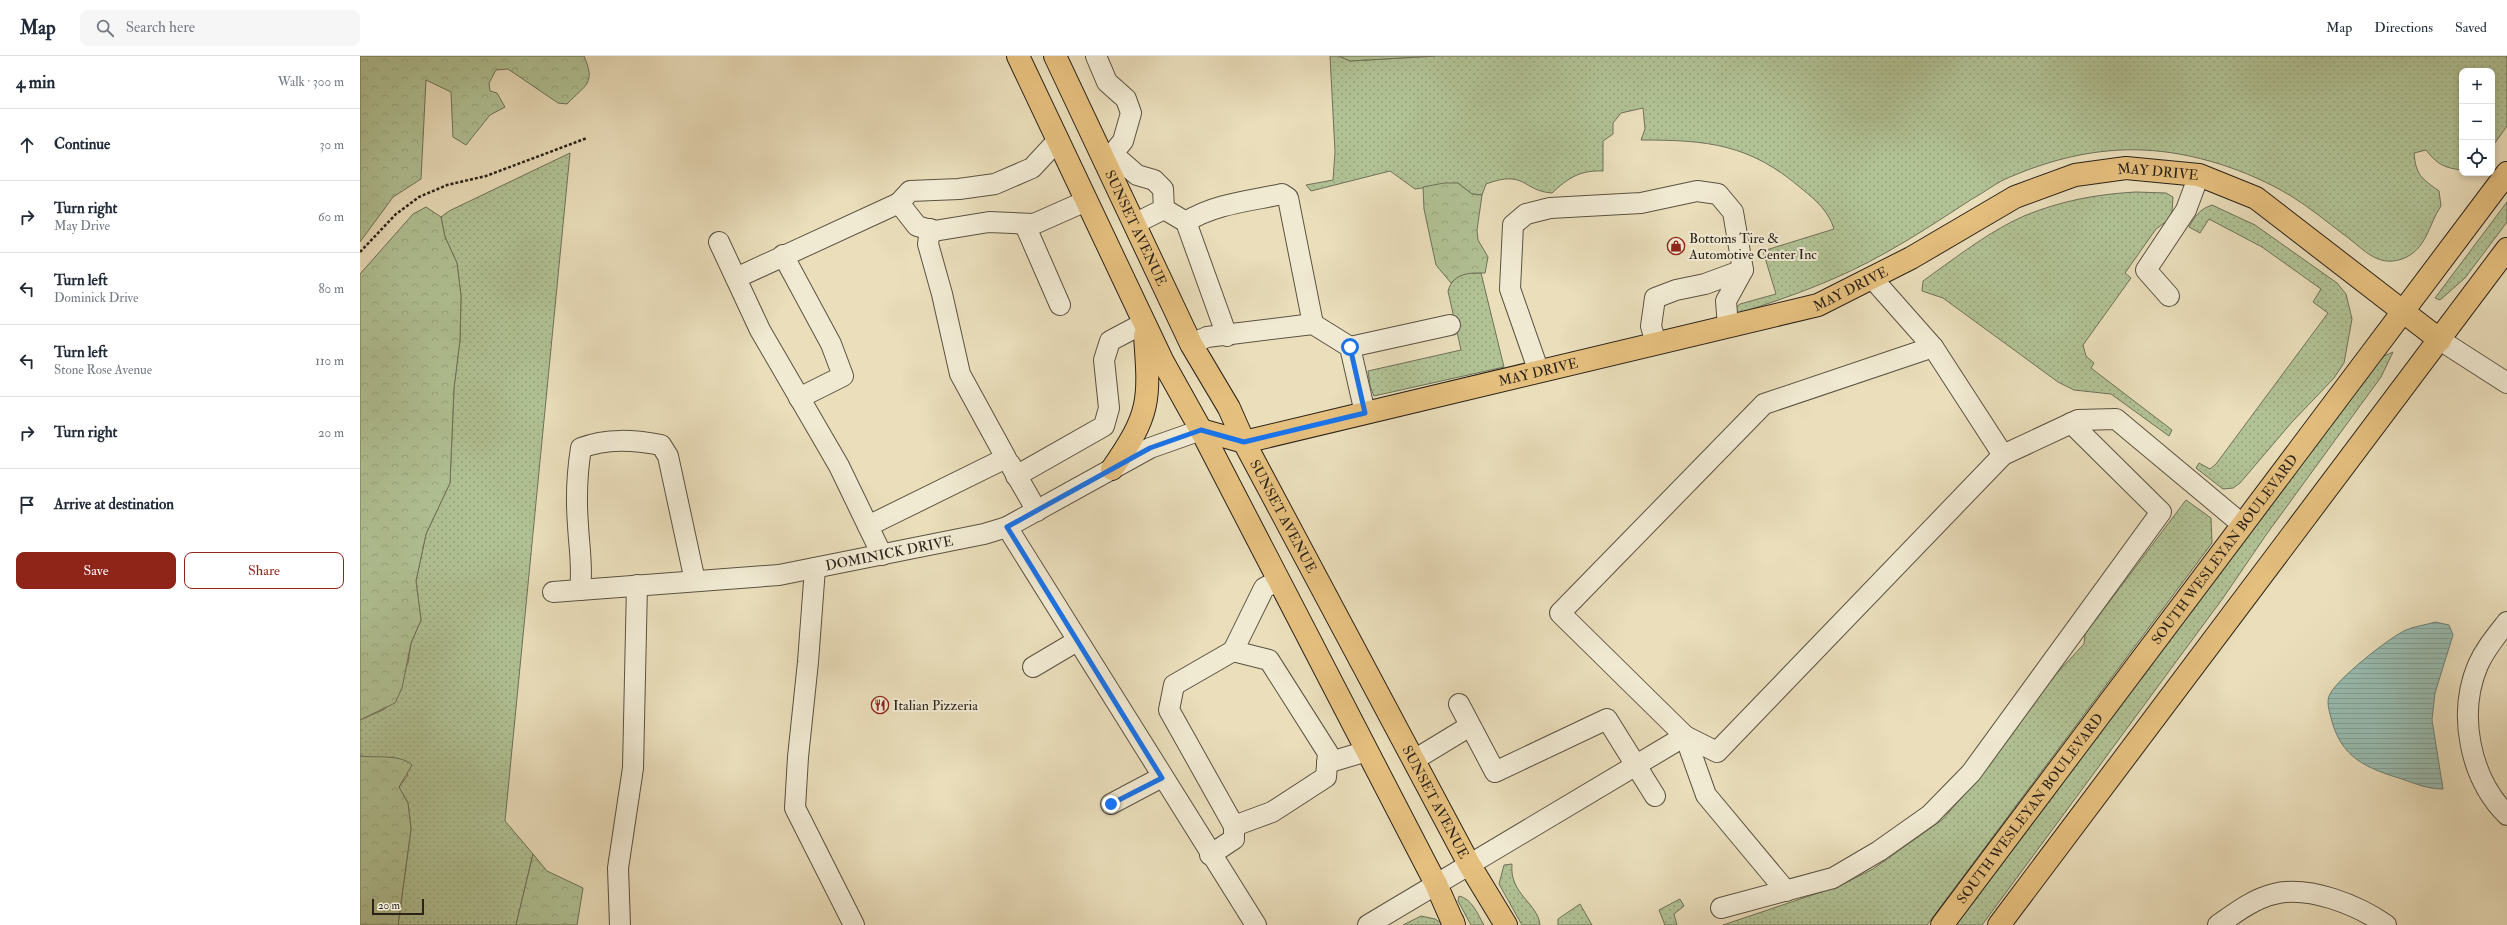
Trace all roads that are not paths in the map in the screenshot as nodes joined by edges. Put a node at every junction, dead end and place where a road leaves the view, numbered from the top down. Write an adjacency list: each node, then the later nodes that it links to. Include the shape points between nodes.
1 (1018, 56): 4 (main road)
2 (1055, 56): 5 (main road, SUNSET AVENUE)
3 (1096, 56): 5 (street, via 1106,82 1126,99 1131,114 1123,141)
4 (1058, 140): 8 (main road); 9 (street, via 1032,168 994,184 959,189 910,191)
5 (1110, 159): 10 (street, via 1137,175 1154,180 1163,189); 12 (main road, SUNSET AVENUE)
6 (2507, 173): 23 (main road, SOUTH WESLEYAN BOULEVARD)
7 (2199, 175): 20 (main road, MAY DRIVE, via 2126,168 2075,175 2015,197); 21 (street, via 2186,210 2146,270); 23 (main road, MAY DRIVE, via 2256,198)
8 (1086, 201): 13 (street, via 1034,224); 24 (main road)
9 (899, 203): 14 (street, via 917,226); 17 (street)
10 (1164, 209): 11 (street); 12 (street)
11 (1186, 222): 25 (street, via 1209,210 1282,194 1288,198); 28 (street)
12 (1134, 224): 30 (main road, SUNSET AVENUE)
13 (1024, 225): 14 (street, via 989,222); 22 (street)
14 (930, 229): 42 (street, via 928,244 960,374)
15 (719, 242): 19 (street)
16 (2507, 249): 29 (main road)
17 (783, 255): 19 (street); 36 (street, via 831,344 843,376)
18 (1743, 270): 27 (street, via 1726,301); 31 (street, via 1655,298 1651,326); 34 (street, via 1734,212 1718,194 1697,191 1641,204 1550,208 1526,214 1513,225 1510,289)
19 (736, 278): 36 (street, via 760,330)
20 (1872, 278): 27 (main road, MAY DRIVE, via 1818,305); 33 (street)
21 (2169, 296)
22 (1060, 305)
23 (2404, 311): 29 (main road, MAY DRIVE); 46 (main road, SOUTH WESLEYAN BOULEVARD)
24 (1144, 323): 39 (main road); 43 (main road, via 1148,379 1144,414 1135,435); 44 (street, via 1110,341 1104,360 1109,408 1104,426)
25 (1313, 324): 28 (street); 32 (street)
26 (1450, 325): 32 (street)
27 (1728, 327): 31 (main road, MAY DRIVE)
28 (1227, 336): 30 (street, via 1207,337)
29 (2440, 340): 35 (street); 84 (main road)
30 (1191, 344): 40 (main road, SUNSET AVENUE, via 1228,408)
31 (1656, 344): 34 (main road, MAY DRIVE)
32 (1350, 347): 37 (street)
33 (1933, 347): 41 (street); 62 (street, via 1764,404 1560,613)
34 (1538, 372): 37 (main road, MAY DRIVE)
35 (2507, 383)
36 (799, 398): 47 (street, via 838,466)
37 (1365, 413): 40 (main road, MAY DRIVE)
38 (2071, 423): 41 (street); 46 (street, via 2078,420 2116,419); 75 (street, via 2161,512 1970,773 1930,814 1879,851 1833,878)
39 (1201, 430): 40 (main road, MAY DRIVE); 43 (street, DOMINICK DRIVE, via 1150,448); 51 (main road)
40 (1244, 442): 64 (main road, SUNSET AVENUE)
41 (2003, 455): 62 (street, via 1717,752)
42 (1006, 458): 44 (street); 47 (street)
43 (1112, 469): 45 (street, DOMINICK DRIVE)
44 (1016, 476): 45 (street)
45 (1037, 511): 48 (street, DOMINICK DRIVE)
46 (2244, 525): 83 (main road, SOUTH WESLEYAN BOULEVARD)
47 (868, 526): 49 (street)
48 (1007, 527): 49 (street, DOMINICK DRIVE); 57 (street)
49 (882, 555): 50 (street, DOMINICK DRIVE)
50 (815, 568): 52 (street, DOMINICK DRIVE, via 779,575); 79 (street, via 795,808)
51 (1279, 580): 58 (street, via 1264,588); 63 (main road)
52 (695, 581): 53 (street, DOMINICK DRIVE); 54 (street, via 668,456 661,445 640,441 599,441 581,448 578,525 583,571)
53 (637, 585): 54 (street, DOMINICK DRIVE); 78 (street, via 633,768 618,868)
54 (580, 590): 55 (street, DOMINICK DRIVE)
55 (553, 592)
56 (2507, 622): 70 (street, via 2478,665 2470,698 2470,740 2475,766 2487,790)
57 (1077, 641): 59 (street); 67 (street)
58 (1233, 650): 65 (street, via 1269,660 1328,753); 71 (street, via 1174,685 1169,710)
59 (1033, 667)
60 (1459, 704): 61 (street)
61 (1470, 726): 64 (street); 66 (street, via 1495,772 1607,719)
62 (1685, 736): 66 (street); 75 (street, via 1706,795)
63 (1367, 750): 65 (street); 74 (main road)
64 (1414, 760): 73 (main road, SUNSET AVENUE)
65 (1327, 763): 71 (street, via 1326,777 1272,812)
66 (1637, 766): 68 (street); 73 (street)
67 (1162, 778): 69 (street); 72 (street)
68 (1655, 796)
69 (1111, 804)
70 (2507, 815)
71 (1234, 826): 72 (street, via 1234,839)
72 (1210, 855): 80 (street)
73 (1469, 864): 74 (street); 82 (main road, SUNSET AVENUE)
74 (1436, 884): 77 (main road); 81 (street)
75 (1786, 891): 76 (street)
76 (1721, 908)
77 (1453, 924)
78 (620, 925)
79 (854, 925)
80 (1256, 925)
81 (1368, 925)
82 (1506, 925)
83 (1942, 925)
84 (1998, 925)
85 (2218, 925): 86 (street, via 2241,908 2274,894 2312,893 2367,912)
86 (2386, 925)

